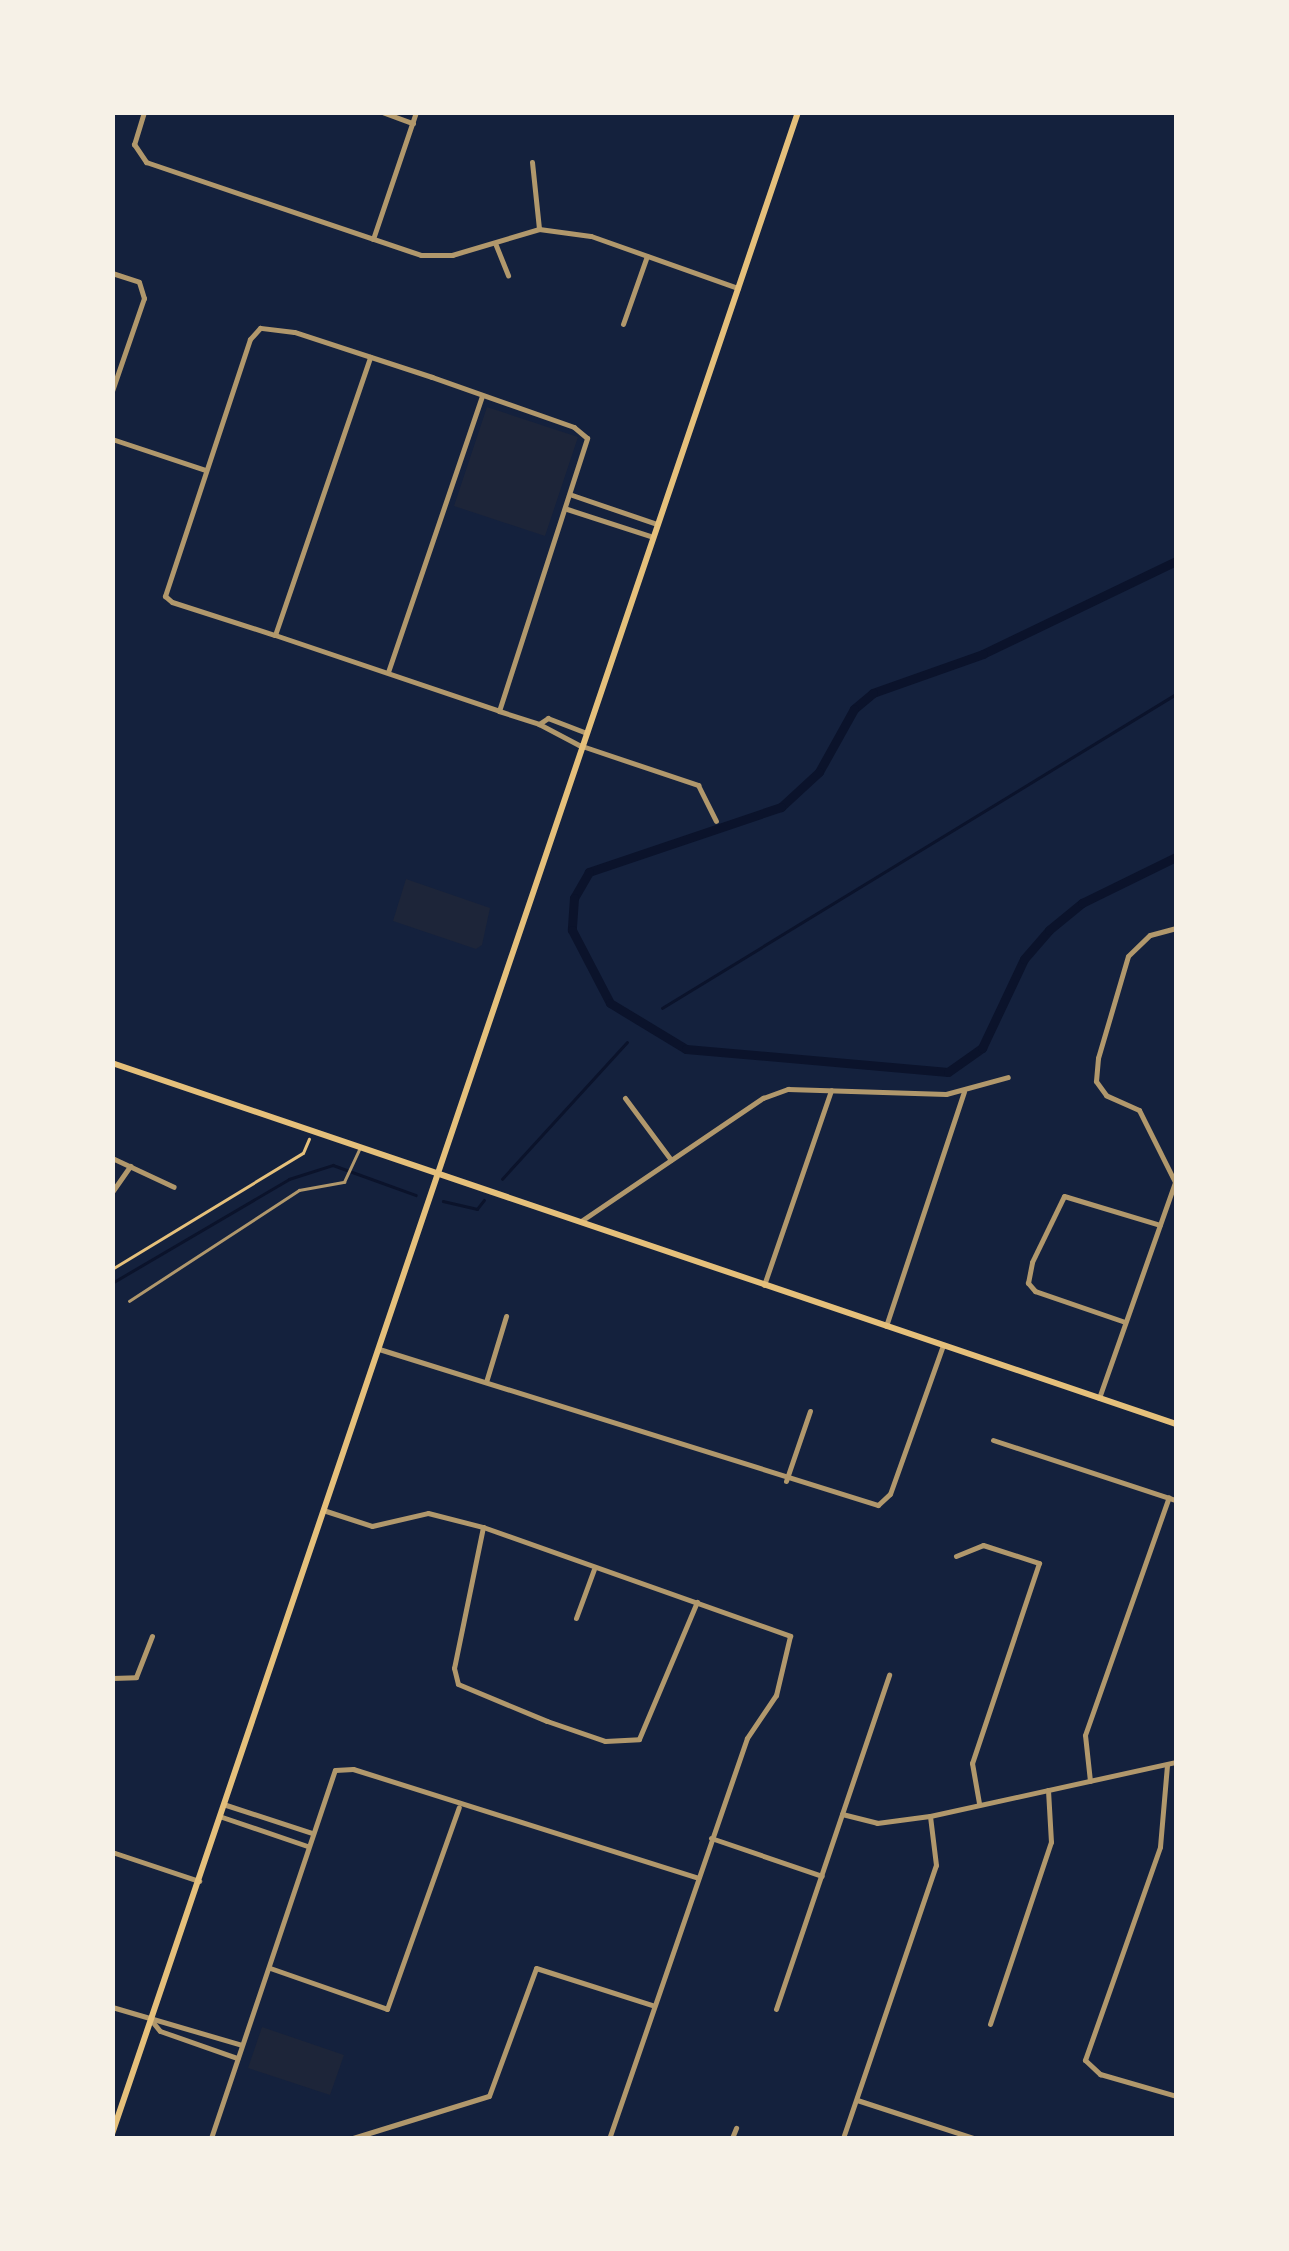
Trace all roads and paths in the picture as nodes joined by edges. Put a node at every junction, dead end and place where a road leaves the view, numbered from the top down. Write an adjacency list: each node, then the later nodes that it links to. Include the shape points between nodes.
1 (144, 112): 8 (street, via 136,154 146,162)
2 (382, 112): 5 (street)
3 (416, 112): 5 (street)
4 (798, 112): 13 (main road)
5 (413, 123): 8 (street)
6 (532, 162): 7 (street)
7 (540, 229): 9 (street); 10 (street, via 591,236)
8 (373, 239): 9 (street, via 421,256)
9 (495, 243): 12 (street)
10 (647, 256): 13 (street); 14 (street)
11 (112, 274): 16 (street, via 144,290)
12 (508, 276)
13 (738, 288): 22 (main road)
14 (623, 324)
15 (370, 357): 17 (street); 19 (street, via 260,328); 24 (street)
16 (112, 390)
17 (482, 396): 20 (street, via 574,427 587,438); 25 (street)
18 (112, 439): 19 (street)
19 (205, 470): 24 (street, via 165,596)
20 (572, 495): 21 (street); 22 (street)
21 (568, 509): 23 (street); 26 (street)
22 (654, 523): 23 (main road)
23 (650, 536): 28 (main road)
24 (275, 635): 25 (street)
25 (387, 673): 26 (street)
26 (499, 711): 27 (street)
27 (539, 724): 28 (street, via 548,718); 29 (street)
28 (584, 732): 29 (main road)
29 (579, 746): 30 (street, via 698,785); 42 (main road)
30 (716, 821)
31 (1176, 928): 43 (street, via 1150,935 1128,956 1096,1081 1149,1122)
32 (112, 1063): 37 (main road)
33 (1008, 1077): 35 (street)
34 (831, 1090): 35 (street); 40 (street, via 788,1089 763,1098); 49 (street)
35 (965, 1091): 53 (street)
36 (625, 1098): 40 (street)
37 (312, 1132): 38 (main road); 48 (path, via 303,1152)
38 (359, 1149): 42 (main road); 50 (lane, via 348,1176 299,1190)
39 (112, 1158): 41 (street)
40 (671, 1160): 46 (street)
41 (130, 1166): 44 (street); 45 (street)
42 (438, 1176): 46 (main road); 55 (main road)
43 (1176, 1182): 47 (street)
44 (174, 1187)
45 (112, 1192)
46 (579, 1223): 49 (main road)
47 (1160, 1225): 52 (street); 52 (street, via 1064,1196 1032,1262 1028,1282 1034,1291)
48 (112, 1270)
49 (764, 1285): 53 (main road)
50 (129, 1301)
51 (506, 1316): 56 (street)
52 (1126, 1322): 57 (street)
53 (886, 1326): 54 (main road)
54 (942, 1346): 57 (main road); 61 (street, via 885,1502)
55 (379, 1349): 56 (street); 63 (main road)
56 (486, 1382): 61 (street)
57 (1099, 1398): 59 (main road)
58 (810, 1411): 61 (street)
59 (1176, 1424)
60 (993, 1440): 62 (street)
61 (786, 1481)
62 (1173, 1498): 74 (street, via 1084,1735)
63 (326, 1511): 64 (street, via 372,1526 428,1513); 77 (main road)
64 (483, 1527): 66 (street); 67 (street, via 454,1668 458,1684 547,1721 605,1741 639,1739)
65 (956, 1556): 76 (street, via 983,1546 1039,1563 972,1763)
66 (594, 1570): 67 (street); 68 (street)
67 (698, 1602): 83 (street, via 790,1636 776,1695 747,1738)
68 (576, 1618)
69 (152, 1636): 71 (street, via 136,1677)
70 (889, 1675): 79 (street)
71 (112, 1678)
72 (1176, 1762): 73 (street)
73 (1168, 1765): 74 (street); 97 (street, via 1160,1847 1086,2067)
74 (1090, 1780): 75 (street)
75 (1048, 1790): 76 (street); 94 (street, via 1051,1842)
76 (979, 1803): 80 (street)
77 (226, 1805): 81 (main road); 82 (street)
78 (459, 1807): 82 (street, via 353,1769 335,1770); 87 (street); 89 (street, via 387,2009)
79 (842, 1814): 80 (street, via 876,1822); 86 (street)
80 (930, 1816): 98 (street, via 936,1865)
81 (222, 1817): 84 (street); 88 (main road)
82 (312, 1833): 84 (street)
83 (711, 1838): 86 (street); 87 (street)
84 (307, 1846): 89 (street)
85 (112, 1852): 88 (street)
86 (822, 1876): 92 (street)
87 (698, 1878): 90 (street)
88 (199, 1881): 93 (main road)
89 (270, 1968): 95 (street)
90 (652, 2005): 103 (street, via 536,1968 489,2096); 104 (street)
91 (112, 2007): 93 (street)
92 (776, 2009)
93 (151, 2020): 95 (street, via 164,2018); 96 (street, via 160,2030); 100 (main road)
94 (990, 2024)
95 (242, 2045): 96 (street)
96 (238, 2058): 102 (street)
97 (1176, 2096)
98 (856, 2099): 101 (street); 106 (street)
99 (736, 2128): 105 (street)
100 (112, 2134)
101 (954, 2135): 107 (street)
102 (211, 2138)
103 (354, 2138)
104 (609, 2138)
105 (732, 2138)
106 (842, 2138)
107 (972, 2138)

